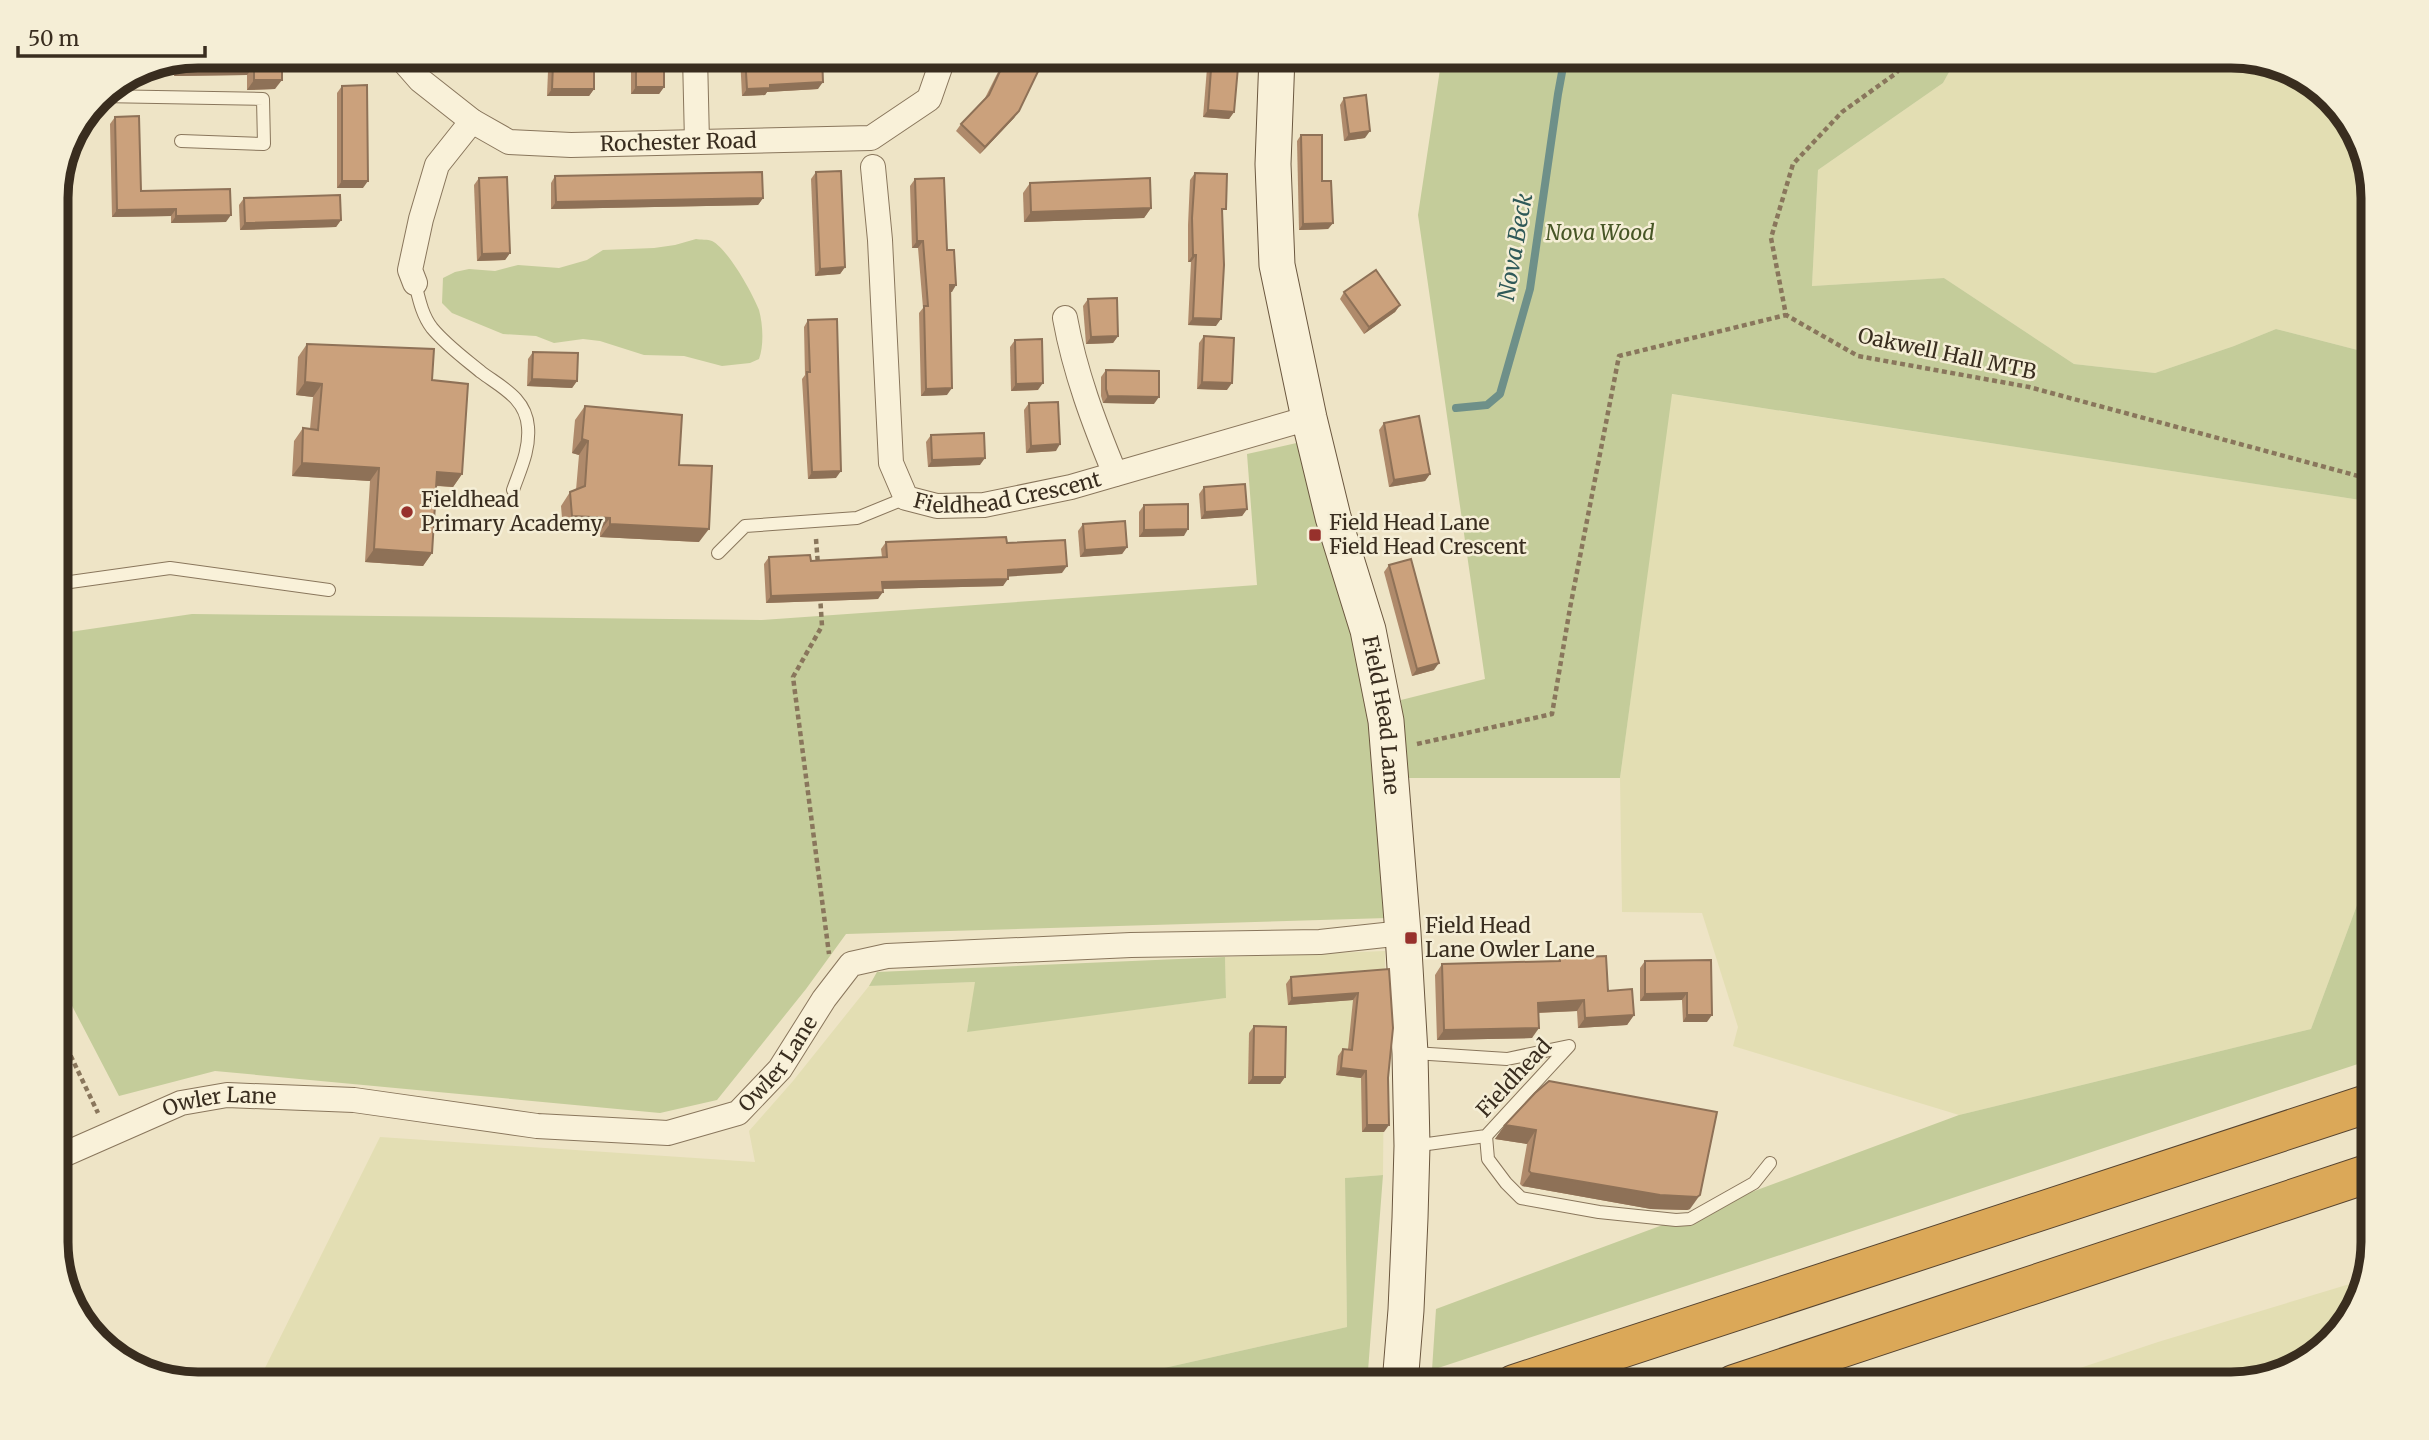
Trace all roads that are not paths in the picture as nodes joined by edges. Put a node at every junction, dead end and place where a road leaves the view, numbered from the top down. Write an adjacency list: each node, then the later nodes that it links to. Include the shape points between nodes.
1 (410, 68): 6 (street, Rochester Road)
2 (695, 68): 8 (street)
3 (940, 68): 8 (street, Rochester Road, via 929,99 870,138)
4 (1277, 68): 12 (main road, Field Head Lane, via 1273,164 1278,265)
5 (119, 96): 7 (lane, via 262,99 264,144)
6 (472, 121): 8 (street, Rochester Road, via 509,142); 10 (street, via 437,165 411,271)
7 (181, 141)
8 (697, 142)
9 (873, 167): 15 (street, Fieldhead Crescent, via 891,463)
10 (415, 283): 14 (lane, via 430,326 521,404 528,425 528,449)
11 (1065, 318): 13 (street, via 1091,416)
12 (1309, 418): 13 (street, Fieldhead Crescent); 19 (main road, Field Head Lane, via 1368,630 1386,721)
13 (1115, 474): 15 (street, Fieldhead Crescent, via 984,505 937,506)
14 (513, 490)
15 (906, 498): 16 (lane, via 857,518 745,526)
16 (718, 553)
17 (69, 582): 18 (lane, via 170,568)
18 (329, 590)
19 (1404, 933): 20 (main road, Field Head Lane); 24 (street, Owler Lane, via 1320,942 887,956 851,964 780,1069 738,1113 668,1133 537,1126 354,1100 227,1095 181,1103)
20 (1410, 1053): 22 (lane, Fieldhead, via 1507,1059 1569,1046); 23 (main road, Field Head Lane)
21 (2361, 1106): 28 (highway)
22 (1486, 1136): 23 (lane, Fieldhead); 25 (lane, via 1488,1159 1521,1198 1676,1220 1690,1219 1755,1183)
23 (1412, 1146): 27 (main road, Field Head Lane)
24 (69, 1152)
25 (1769, 1163)
26 (2361, 1176): 29 (highway)
27 (1401, 1372)
28 (1551, 1372)
29 (1770, 1372)

